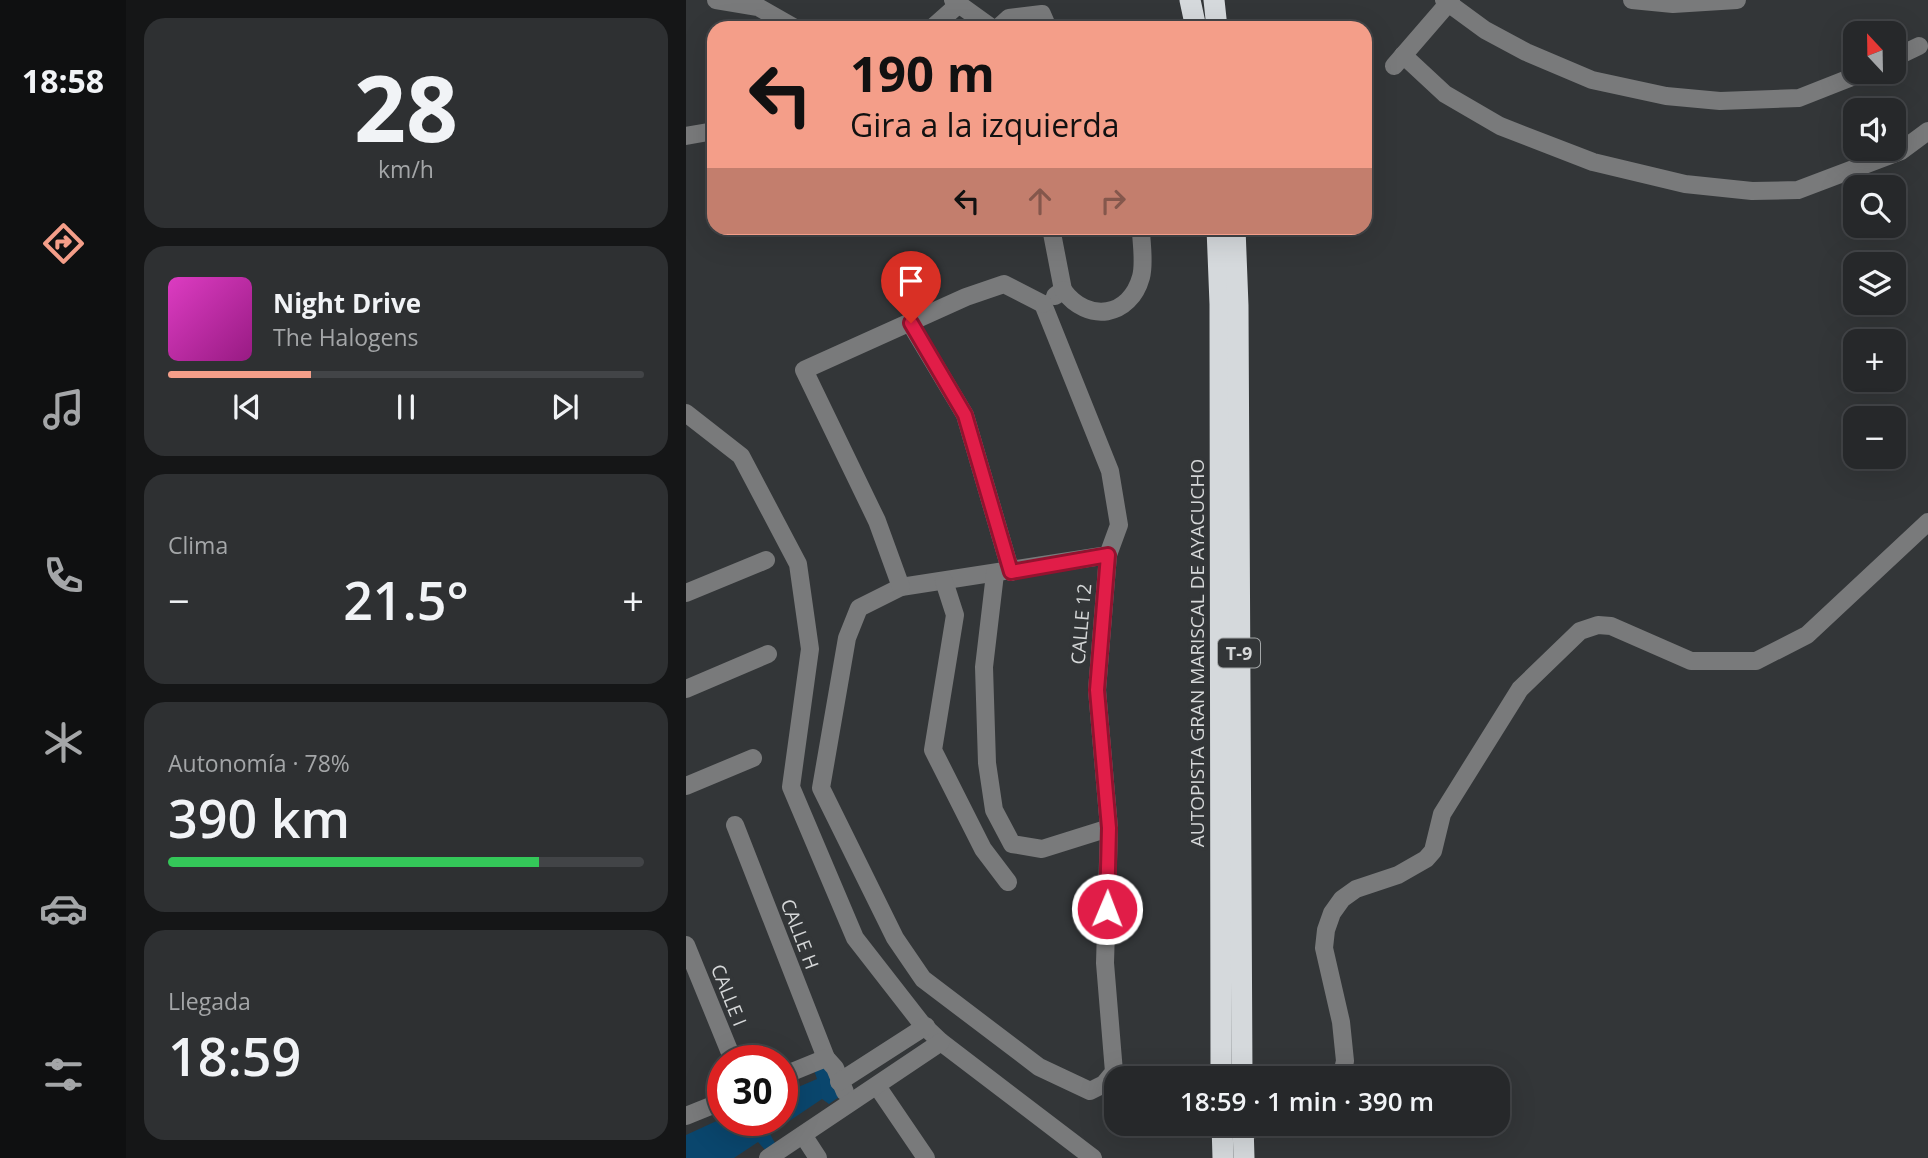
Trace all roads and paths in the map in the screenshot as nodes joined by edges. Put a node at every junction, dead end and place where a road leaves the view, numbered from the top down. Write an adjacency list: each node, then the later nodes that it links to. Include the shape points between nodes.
1 (716, 0): 9 (street, via 758,7)
2 (1191, 0): 13 (highway)
3 (1214, 0): 14 (highway)
4 (1632, 0): 5 (street, via 1673,4)
5 (1737, 0)
6 (1448, 1): 17 (street, via 1485,30 1526,52 1592,80 1666,96 1720,101 1799,98); 18 (street, via 1398,61 1500,126 1593,162 1685,184 1798,191 1901,151)
7 (956, 2): 10 (street); 11 (street)
8 (1039, 14): 12 (street)
9 (783, 21)
10 (938, 21)
11 (982, 21)
12 (1006, 21)
13 (1195, 21)
14 (1216, 21)
15 (1919, 46): 16 (street)
16 (1906, 52)
17 (1843, 81)
18 (1928, 131)
19 (707, 132): 20 (street)
20 (686, 136)
21 (1052, 235): 25 (street)
22 (1141, 235): 25 (street, via 1142,273 1129,300 1109,311 1087,312 1073,304)
23 (1217, 235): 48 (highway, AUTOPISTA GRAN MARISCAL DE AYACUCHO / T-9)
24 (1235, 235): 49 (highway, T-9)
25 (1063, 290): 26 (street)
26 (1044, 304): 27 (street, via 1004,284); 30 (street, CALLE 12, via 1110,471 1119,525)
27 (911, 323): 32 (street, via 965,415); 34 (street, via 804,370 877,521)
28 (686, 413): 44 (street, via 741,456 798,564 810,649 791,787 855,938)
29 (1928, 522): 50 (street, via 1807,635 1756,661 1691,661 1611,626 1580,631 1520,690 1442,814 1433,851 1415,868 1356,889 1332,913 1324,948 1341,1022)
30 (1108, 555): 32 (street); 41 (street, CALLE 12, via 1097,690)
31 (766, 560): 35 (street)
32 (1003, 573): 33 (street); 41 (street, via 984,667 987,763 994,810 1012,844 1042,849)
33 (944, 581): 34 (street); 42 (street, via 955,615 933,750 983,849)
34 (901, 587): 41 (street, CALLE 12, via 859,608 848,638 821,788 895,937 922,979 1039,1067 1090,1091 1114,1072 1105,963)
35 (686, 593)
36 (768, 654): 37 (street)
37 (686, 689)
38 (753, 758): 39 (street)
39 (686, 786)
40 (735, 825): 47 (street, CALLE H)
41 (1109, 828)
42 (1008, 882)
43 (686, 945): 46 (street, CALLE I)
44 (926, 1026): 45 (street); 52 (street)
45 (941, 1042): 53 (street); 63 (street)
46 (727, 1045)
47 (826, 1058): 51 (street); 52 (street, CALLE H)
48 (1221, 1066)
49 (1242, 1066)
50 (1344, 1066)
51 (798, 1069)
52 (839, 1082): 54 (street, CALLE H)
53 (877, 1086): 54 (street); 62 (street)
54 (852, 1103): 57 (street)
55 (707, 1107): 56 (street)
56 (686, 1116)
57 (803, 1135): 60 (street); 61 (street)
58 (1222, 1136): 64 (highway)
59 (1243, 1136): 65 (highway)
60 (768, 1158)
61 (818, 1158)
62 (926, 1158)
63 (1093, 1158)
64 (1223, 1158)
65 (1244, 1158)

